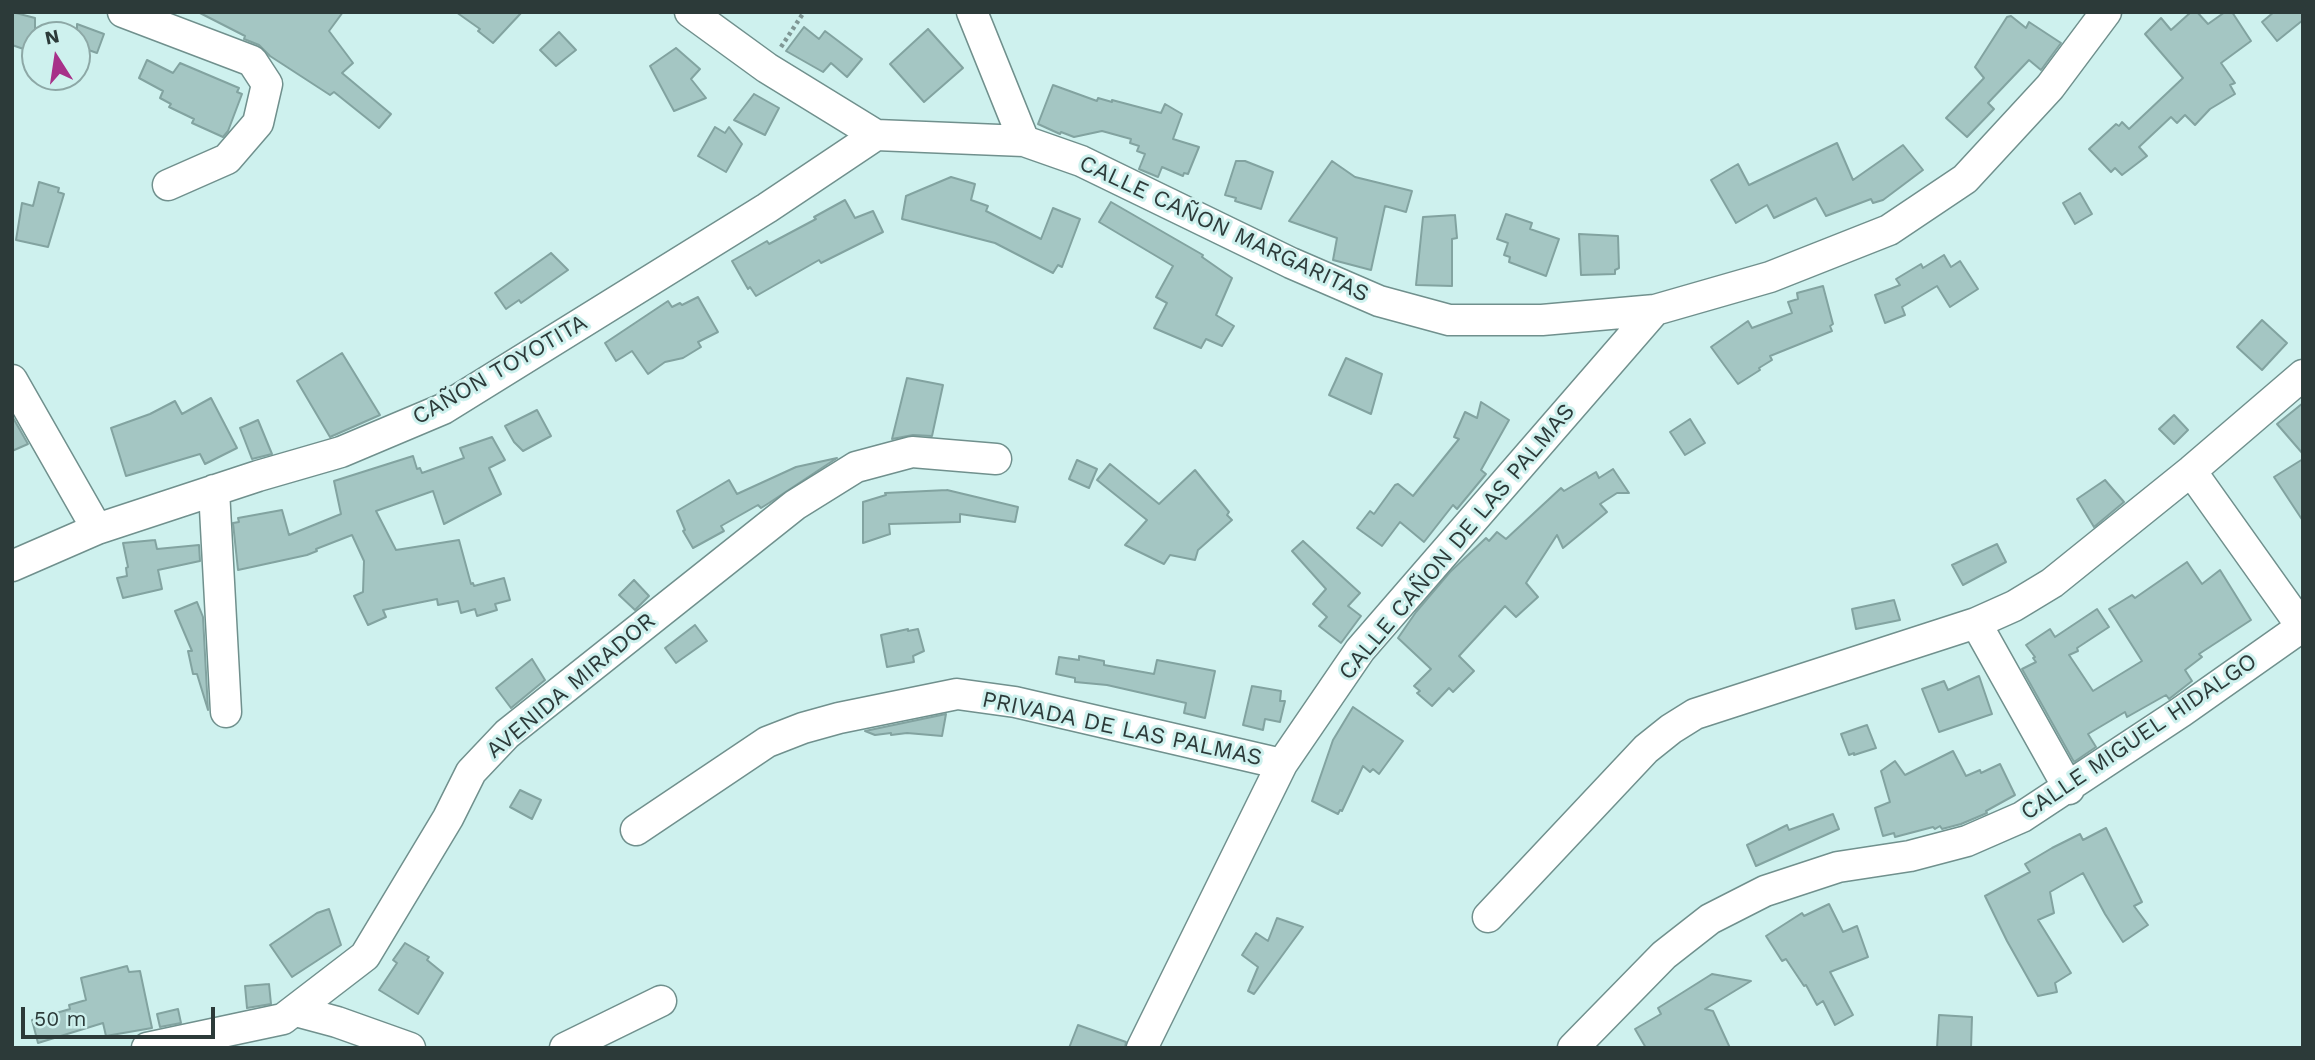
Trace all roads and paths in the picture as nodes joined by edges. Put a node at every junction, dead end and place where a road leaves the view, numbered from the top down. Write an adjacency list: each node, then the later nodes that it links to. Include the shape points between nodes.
1 (123, 12): 9 (street, via 252,61 267,84 258,123 228,159)
2 (690, 12): 6 (street)
3 (804, 12): 6 (path)
4 (972, 12): 8 (street)
5 (2106, 12): 10 (street, CALLE CAÑON MARGARITAS, via 2050,87 1965,179 1889,230 1770,277)
6 (767, 68): 7 (street)
7 (876, 135): 8 (street, CALLE CAÑON MARGARITAS); 15 (street, CAÑON TOYOTITA, via 443,409 341,452)
8 (1024, 141): 10 (street, CALLE CAÑON MARGARITAS, via 1081,161 1291,264 1379,301 1449,320 1542,320)
9 (168, 185)
10 (1655, 310): 21 (street, CALLE CAÑON DE LAS PALMAS, via 1360,649)
11 (2303, 375): 14 (street)
12 (12, 380): 16 (street)
13 (996, 459): 26 (street, AVENIDA MIRADOR, via 912,452 856,467 795,505 507,734 471,772 365,956)
14 (2191, 471): 18 (street, via 2052,583); 19 (street)
15 (214, 490): 16 (street, CAÑON TOYOTITA); 20 (street)
16 (97, 529): 17 (street, CAÑON TOYOTITA)
17 (12, 566)
18 (1976, 623): 22 (street); 24 (street, via 1695,714 1646,749)
19 (2302, 626): 22 (street, CALLE MIGUEL HIDALGO)
20 (226, 712)
21 (1282, 764): 23 (street, PRIVADA DE LAS PALMAS, via 1015,702 957,694 839,718 767,742); 30 (street, CALLE CAÑON DE LAS PALMAS)
22 (2069, 789): 31 (street, CALLE MIGUEL HIDALGO, via 2022,817 1967,841 1838,867 1765,891 1710,919 1664,955)
23 (636, 830)
24 (1488, 917)
25 (662, 1001): 29 (street)
26 (296, 1011): 27 (street, AVENIDA MIRADOR, via 283,1019); 28 (street)
27 (147, 1048)
28 (410, 1048)
29 (565, 1048)
30 (1142, 1048)
31 (1573, 1048)

